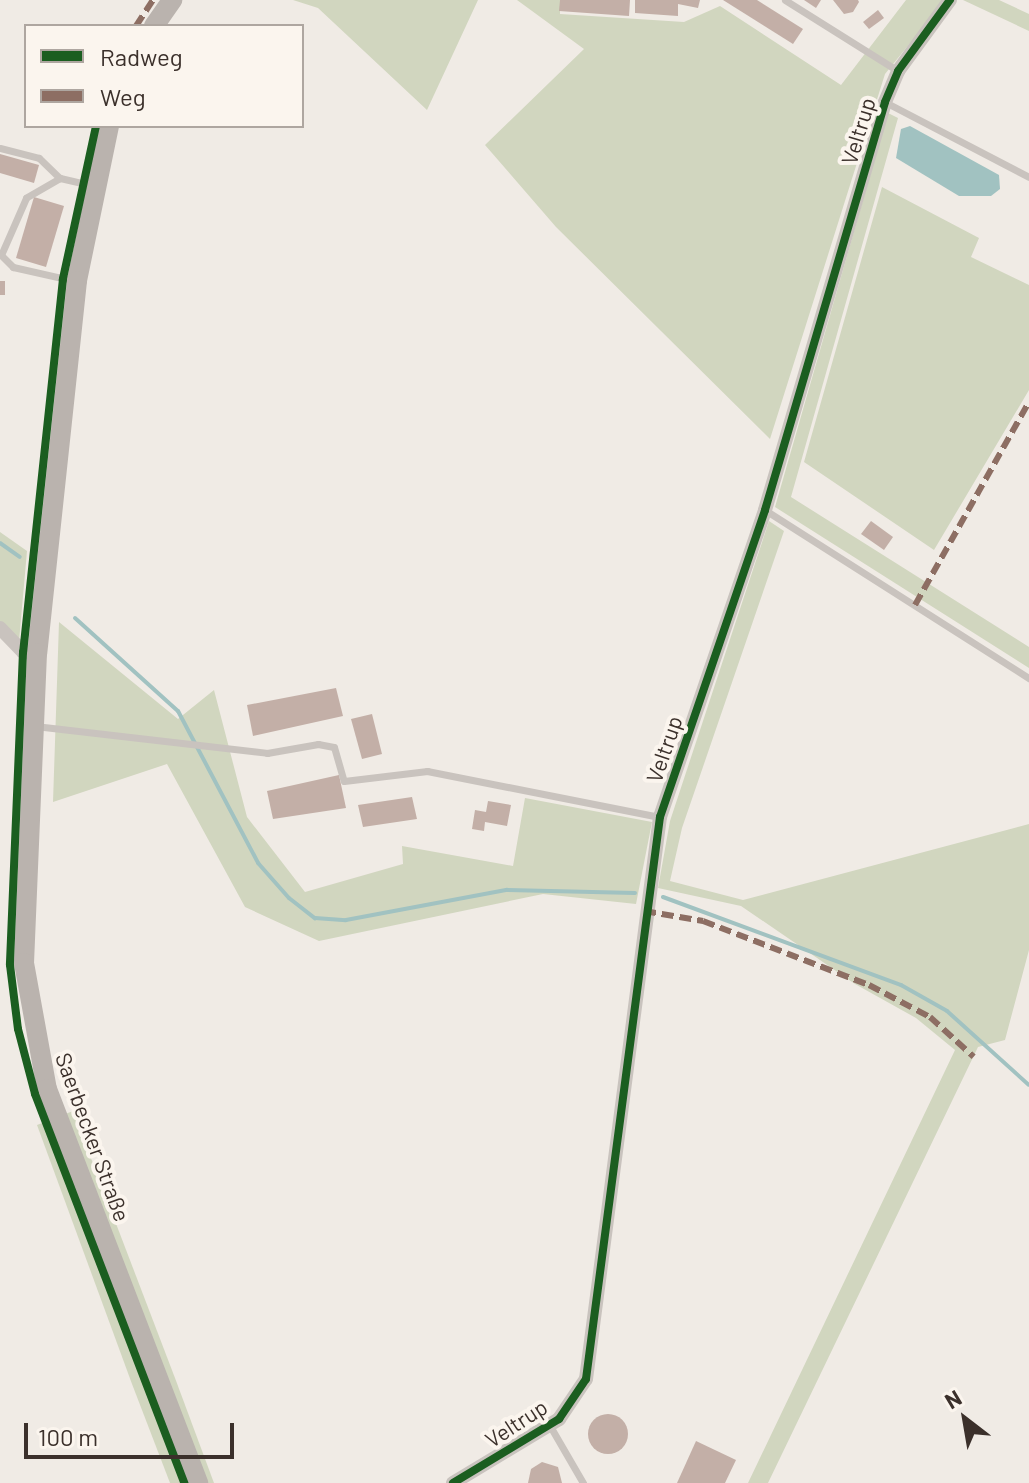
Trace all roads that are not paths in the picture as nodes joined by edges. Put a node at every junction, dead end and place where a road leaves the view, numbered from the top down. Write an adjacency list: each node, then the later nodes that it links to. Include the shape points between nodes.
1 (172, 0): 4 (main road)
2 (785, 0): 5 (lane)
3 (950, 0): 5 (street, Veltrup)
4 (155, 24)
5 (898, 71): 6 (street, Veltrup)
6 (885, 102): 9 (lane); 13 (street, Veltrup)
7 (108, 128): 11 (main road, Saerbecker Straße)
8 (0, 148): 10 (lane, via 39,158)
9 (1029, 177)
10 (60, 178): 11 (lane); 12 (lane, via 26,198 1,255 13,267)
11 (94, 186): 12 (main road, Saerbecker Straße)
12 (77, 281): 15 (main road, Saerbecker Straße)
13 (765, 510): 16 (lane); 18 (street, Veltrup)
14 (0, 628): 15 (street, via 23,652)
15 (37, 653): 17 (main road, Saerbecker Straße)
16 (1029, 678)
17 (32, 725): 18 (lane, via 267,753 318,744 334,747 344,781 427,771); 20 (main road, Saerbecker Straße, via 24,963 37,1054)
18 (660, 817): 19 (street, Veltrup, via 590,1361 578,1395)
19 (550, 1426): 21 (street, Veltrup); 22 (lane)
20 (198, 1483)
21 (453, 1483)
22 (583, 1483)

